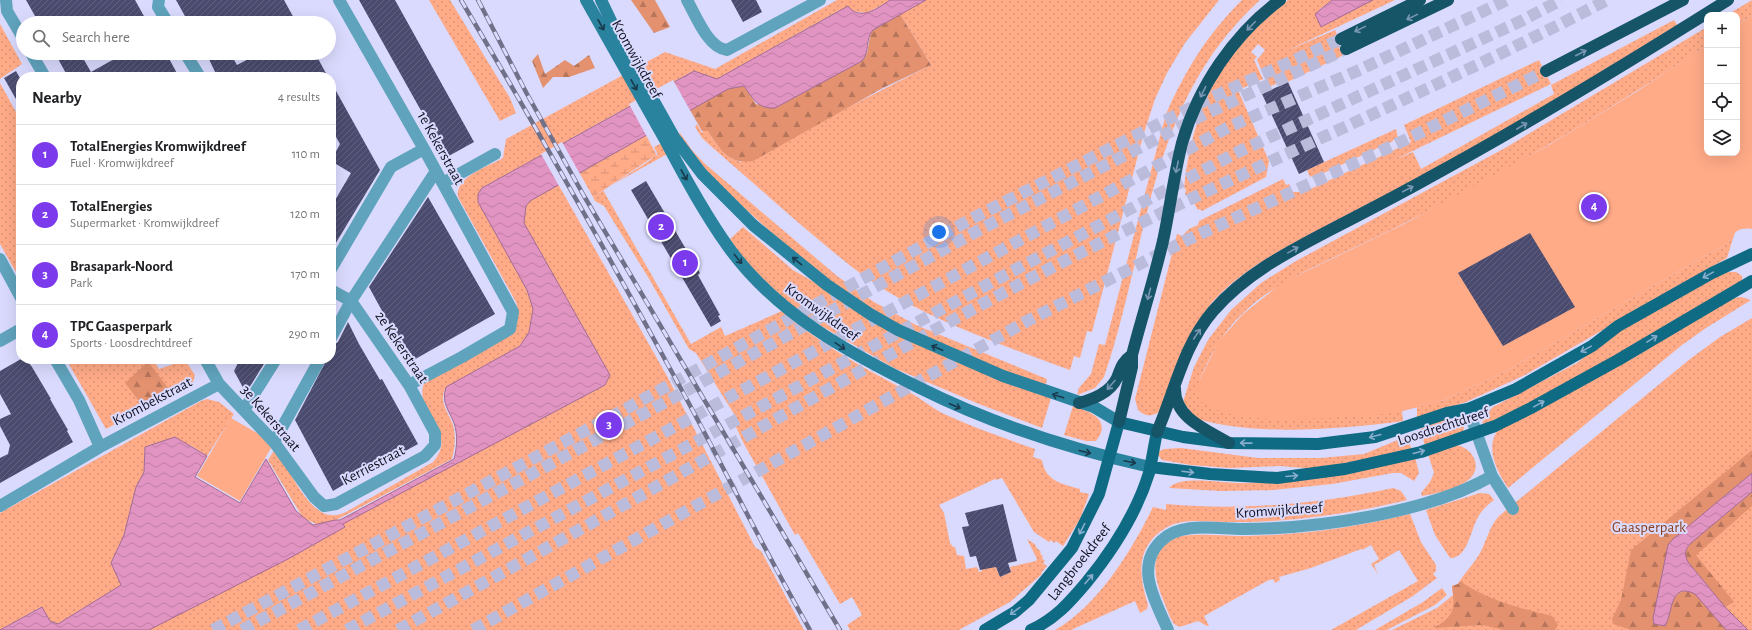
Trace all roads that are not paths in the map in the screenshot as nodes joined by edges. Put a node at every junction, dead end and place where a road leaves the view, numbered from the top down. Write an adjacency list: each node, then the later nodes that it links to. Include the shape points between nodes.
1 (6, 0): 14 (street, via 8,11)
2 (159, 0): 13 (street, via 158,7)
3 (340, 0): 22 (street, 1e Kekerstraat)
4 (586, 0): 15 (main road, Kromwijkdreef, one-way to 15)
5 (601, 0): 15 (main road, Kromwijkdreef)
6 (687, 0): 7 (street, via 712,44 727,50)
7 (820, 0)
8 (1280, 0): 36 (highway, one-way to 36, via 1249,28 1223,59 1202,94 1186,130 1162,246)
9 (1420, 0): 10 (highway, via 1344,44)
10 (1448, 0)
11 (1683, 0): 18 (highway, one-way to 11)
12 (1728, 0): 43 (highway, one-way to 12, via 1193,339 1212,312 1244,280 1294,249 1406,191 1509,133)
13 (164, 16)
14 (16, 25)
15 (619, 48): 21 (main road, Kromwijkdreef)
16 (36, 60): 19 (street)
17 (189, 60): 20 (street)
18 (1546, 71)
19 (42, 72)
20 (197, 72)
21 (669, 139): 44 (main road, Kromwijkdreef, one-way to 21, via 1003,376 930,345 898,330 856,305 753,225); 54 (main road, Kromwijkdreef, one-way to 54, via 700,203 729,248 757,281 789,311 865,361 943,400 1000,425)
22 (424, 149): 24 (street, 1e Kekerstraat); 28 (street, via 391,167)
23 (495, 154): 25 (street)
24 (436, 171): 25 (street, 1e Kekerstraat); 32 (street)
25 (442, 183): 42 (street, 1e Kekerstraat, via 514,312 510,329)
26 (1752, 254): 45 (main road, Loosdrechtdreef, one-way to 45, via 1618,326 1592,346 1516,389)
27 (0, 259): 30 (street)
28 (336, 261)
29 (1752, 281): 50 (main road, Loosdrechtdreef, one-way to 29, via 1545,401)
30 (16, 289)
31 (336, 293): 32 (street, 2e Kekerstraat)
32 (351, 301): 33 (street); 42 (street, 2e Kekerstraat)
33 (336, 329)
34 (16, 333): 35 (street)
35 (0, 341)
36 (1132, 355): 44 (highway, one-way to 44, via 1121,364 1116,380 1108,390 1101,395); 47 (highway, via 1132,367)
37 (58, 364): 53 (street, Krombekstraat, via 79,400)
38 (208, 364): 41 (street, 3e Kekerstraat)
39 (273, 364): 46 (street)
40 (317, 364): 51 (street)
41 (219, 384): 46 (street, 3e Kekerstraat); 53 (street, Krombekstraat)
42 (409, 385): 49 (street, 2e Kekerstraat)
43 (1175, 385): 48 (highway); 52 (highway, via 1177,404 1182,410 1194,422)
44 (1078, 402): 47 (main road, Kromwijkdreef, via 1094,407)
45 (1468, 409): 50 (street); 52 (main road, Loosdrechtdreef, one-way to 52, via 1358,440 1304,445)
46 (244, 410): 51 (street, 3e Kekerstraat)
47 (1119, 422): 48 (main road, Loosdrechtdreef); 54 (main road, Langbroekdreef)
48 (1157, 432): 52 (main road, Loosdrechtdreef); 55 (main road, Langbroekdreef)
49 (435, 433): 57 (street, Kerriestraat, via 435,445 425,456 336,504 324,506)
50 (1476, 433): 55 (main road, Loosdrechtdreef, one-way to 50, via 1210,474 1276,478 1297,476 1390,460); 56 (street)
51 (274, 442): 57 (street, 3e Kekerstraat)
52 (1229, 443)
53 (100, 447): 58 (street, Krombekstraat)
54 (1109, 458): 55 (main road, Loosdrechtdreef, one-way to 55); 60 (main road, Langbroekdreef, one-way to 60, via 1099,494 1072,548 1041,588 1015,612)
55 (1150, 467): 61 (main road, Langbroekdreef, one-way to 55, via 1064,609 1104,561 1134,512)
56 (1492, 476): 59 (street); 62 (street, Kromwijkdreef, via 1466,490 1364,517 1277,528 1189,528 1172,533 1161,540 1154,550 1148,573 1153,595)
57 (314, 498)
58 (0, 506)
59 (1513, 509)
60 (985, 630)
61 (1031, 630)
62 (1168, 630)

